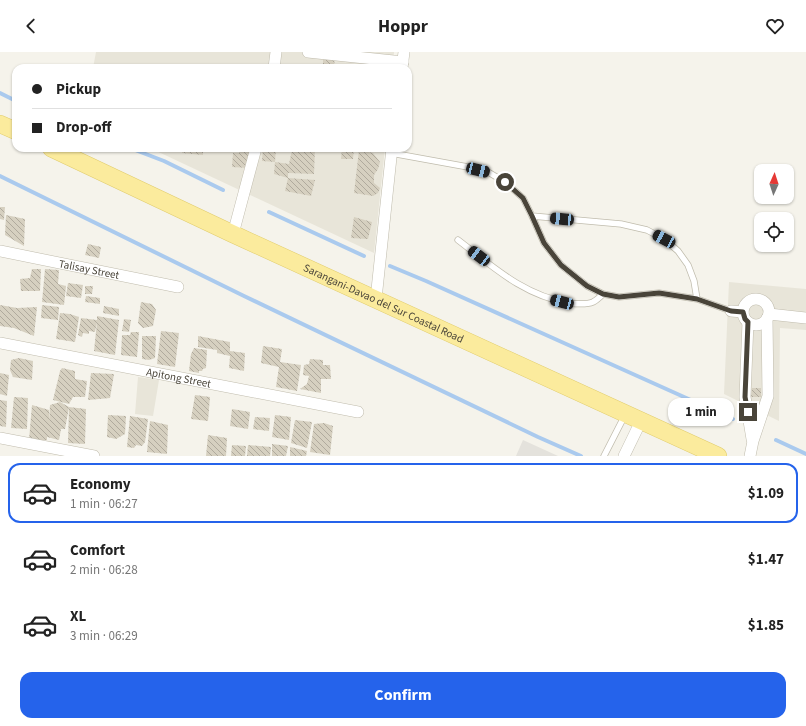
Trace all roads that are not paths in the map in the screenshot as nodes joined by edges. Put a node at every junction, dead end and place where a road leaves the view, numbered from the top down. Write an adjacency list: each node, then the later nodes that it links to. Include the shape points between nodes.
1 (276, 52): 4 (street)
2 (308, 52): 3 (street)
3 (403, 61)
4 (274, 64)
5 (0, 124): 6 (main road)
6 (12, 129)
7 (59, 152): 12 (main road, Sarangani-Davao del Sur Coastal Road)
8 (255, 152): 12 (street)
9 (392, 152): 17 (street)
10 (401, 152): 11 (lane, via 488,172 505,182 523,198)
11 (532, 216): 16 (lane, via 544,243 561,265 587,286); 18 (lane, via 621,224 647,230 664,239 682,256 694,281)
12 (233, 234): 17 (main road, Sarangani-Davao del Sur Coastal Road)
13 (458, 240): 16 (lane, via 511,280 541,296 562,302 588,304)
14 (0, 252): 15 (street, Talisay Street)
15 (178, 287)
16 (603, 294): 18 (lane, via 619,297 659,293)
17 (376, 299): 26 (main road, Sarangani-Davao del Sur Coastal Road)
18 (697, 299): 19 (lane)
19 (731, 311): 20 (street)
20 (743, 312): 21 (street, via 748,302 759,300 768,306); 23 (street)
21 (768, 316): 22 (street); 23 (street, via 764,323 759,325); 29 (street, via 768,396)
22 (806, 318)
23 (748, 322): 29 (street, via 745,397)
24 (0, 343): 25 (street, Apitong Street)
25 (358, 412)
26 (625, 414): 27 (main road, Sarangani-Davao del Sur Coastal Road); 31 (lane)
27 (641, 421): 32 (street); 33 (main road, Sarangani-Davao del Sur Coastal Road)
28 (0, 438): 30 (street)
29 (753, 441): 34 (street)
30 (94, 456)
31 (604, 456)
32 (624, 456)
33 (718, 456)
34 (750, 456)

